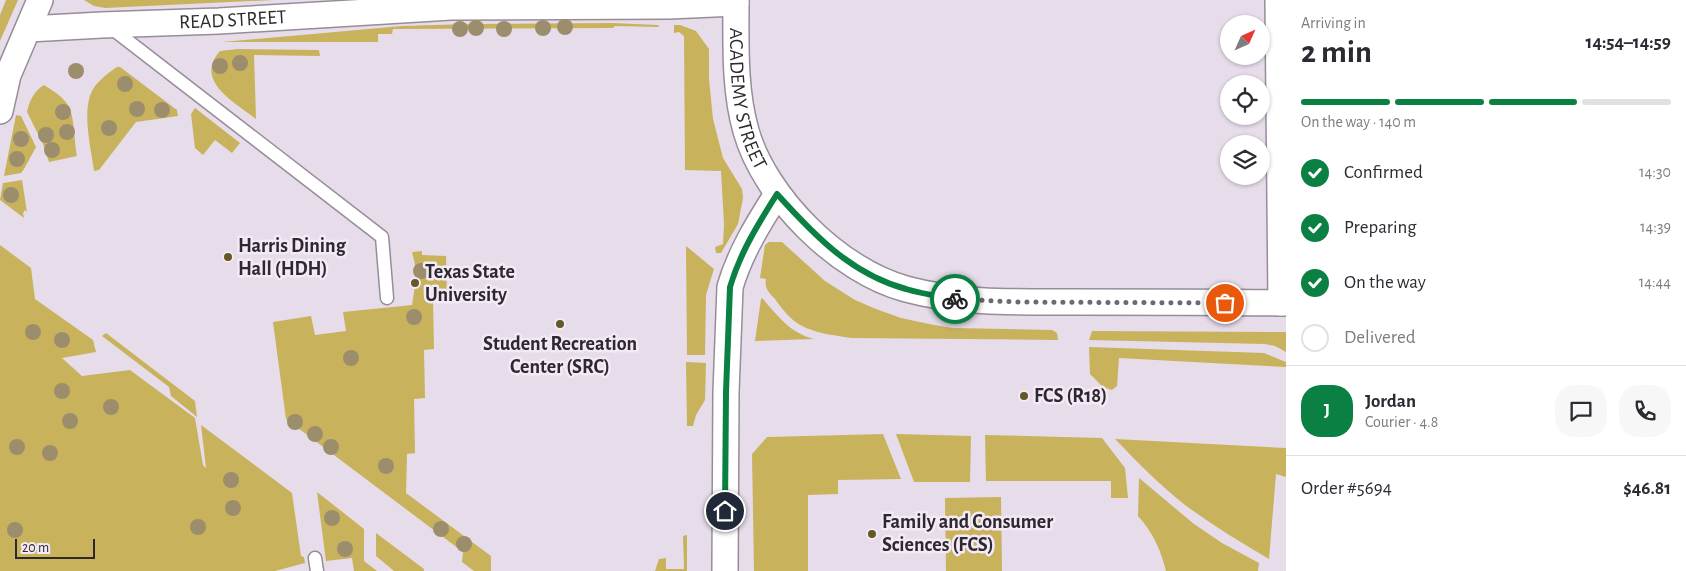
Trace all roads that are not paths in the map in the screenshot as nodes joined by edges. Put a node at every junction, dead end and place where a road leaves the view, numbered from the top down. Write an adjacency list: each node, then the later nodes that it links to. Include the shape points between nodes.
1 (40, 0): 5 (street)
2 (1278, 0): 9 (street)
3 (736, 2): 4 (street, READ STREET, via 669,6 451,7); 7 (street, ACADEMY STREET, via 741,108 754,155)
4 (108, 25): 5 (street, READ STREET); 8 (lane, via 382,237)
5 (28, 29): 6 (street, via 8,75)
6 (0, 111)
7 (777, 194): 9 (street, via 840,257 871,276 922,293 956,299 1017,302); 10 (street, ACADEMY STREET, via 750,237 730,287)
8 (387, 298)
9 (1283, 303)
10 (725, 571)

